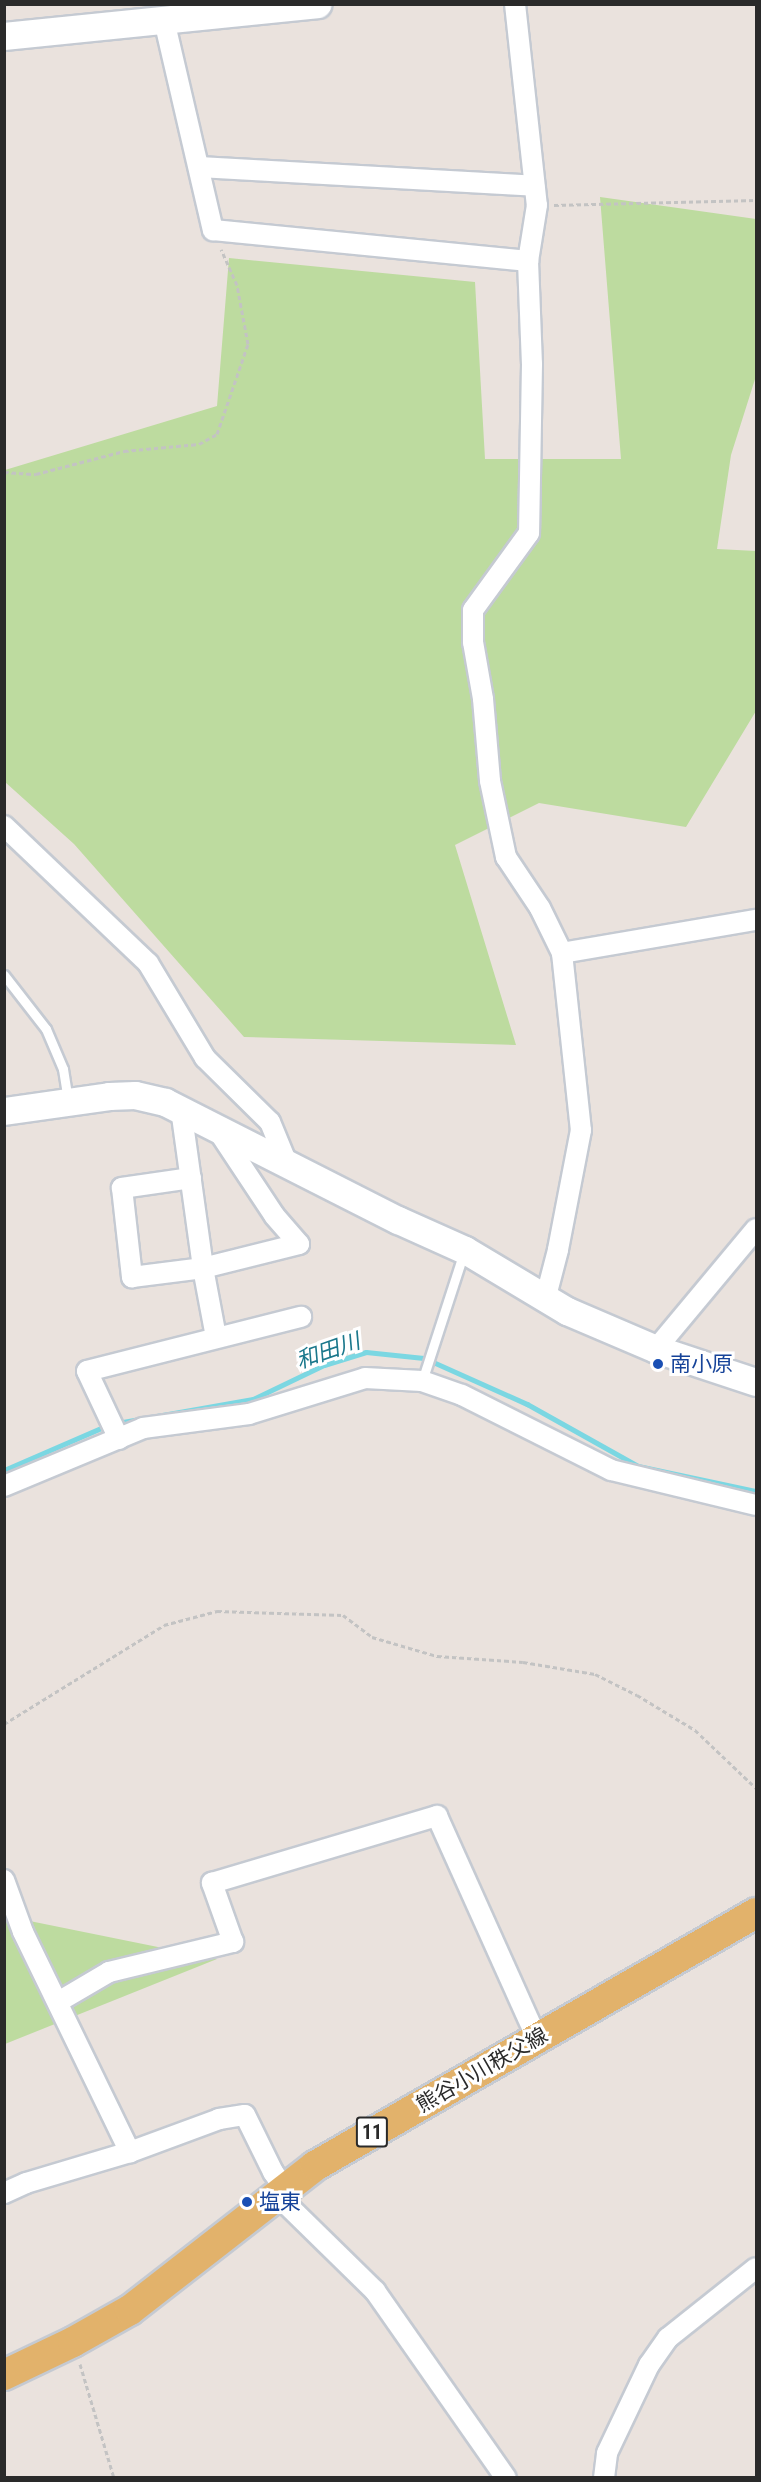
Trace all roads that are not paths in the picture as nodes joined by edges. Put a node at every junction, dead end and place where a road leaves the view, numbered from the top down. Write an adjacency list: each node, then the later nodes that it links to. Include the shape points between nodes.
1 (317, 4): 3 (street)
2 (515, 4): 6 (street)
3 (164, 20): 4 (street); 5 (street)
4 (4, 36)
5 (199, 167): 6 (street); 7 (street, via 213,230)
6 (535, 195): 7 (street)
7 (528, 261): 10 (street, via 532,364 529,533 473,610 473,642 483,699 490,781 506,857 540,908)
8 (4, 826): 16 (street, via 148,963 205,1059 270,1122)
9 (756, 920): 10 (street)
10 (562, 953): 21 (street, via 581,1130)
11 (4, 975): 12 (lane, via 46,1029 63,1069)
12 (69, 1102): 13 (street, via 135,1095); 14 (street)
13 (181, 1109): 15 (street); 17 (street)
14 (4, 1111)
15 (216, 1128): 16 (street); 20 (street, via 274,1215 299,1244)
16 (286, 1161): 19 (street)
17 (190, 1178): 20 (street); 20 (street, via 122,1188 132,1277)
18 (756, 1229): 24 (street)
19 (465, 1250): 21 (street); 25 (lane)
20 (203, 1268): 23 (street)
21 (546, 1296): 24 (street, via 567,1311)
22 (301, 1317): 23 (street)
23 (216, 1337): 27 (street, via 87,1371)
24 (656, 1349): 26 (street)
25 (422, 1381): 27 (street, via 365,1378 249,1413 143,1428); 29 (street, via 462,1395 611,1470)
26 (756, 1382)
27 (119, 1439): 28 (street)
28 (4, 1486)
29 (756, 1505)
30 (4, 1880): 32 (street, via 23,1932)
31 (756, 1913): 33 (main road, 熊谷小川秩父線 / 11)
32 (58, 2002): 33 (street, via 109,1972 233,1942 212,1883 436,1816); 34 (street)
33 (537, 2038): 35 (main road, 熊谷小川秩父線 / 11, via 359,2139)
34 (130, 2152): 35 (street, via 219,2119 245,2115); 36 (street)
35 (280, 2191): 38 (main road, 熊谷小川秩父線 / 11, via 130,2310); 39 (street, via 375,2290)
36 (4, 2193)
37 (756, 2268): 40 (street, via 668,2338 650,2365 607,2454)
38 (4, 2375)
39 (506, 2478)
40 (604, 2478)

